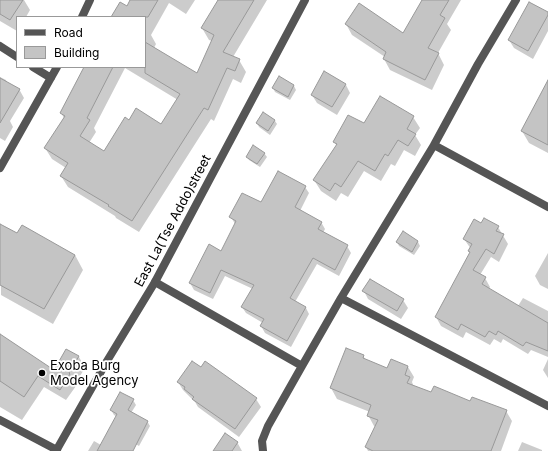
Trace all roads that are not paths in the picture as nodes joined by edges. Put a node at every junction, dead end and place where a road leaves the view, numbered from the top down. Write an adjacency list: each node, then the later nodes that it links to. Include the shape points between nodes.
1 (90, 0): 4 (street)
2 (305, 0): 13 (street, East La(Tse Addo)street)
3 (516, 0): 10 (street)
4 (82, 16)
5 (0, 46): 6 (street)
6 (16, 56)
7 (36, 68): 9 (street)
8 (56, 68): 9 (street)
9 (51, 78): 11 (street)
10 (434, 145): 12 (street); 14 (street)
11 (0, 168)
12 (548, 207)
13 (155, 282): 15 (street); 18 (street, East La(Tse Addo)street)
14 (341, 298): 15 (street); 16 (street)
15 (302, 366): 19 (street, via 268,426 262,441)
16 (548, 406)
17 (0, 420): 18 (street)
18 (56, 451)
19 (263, 451)

